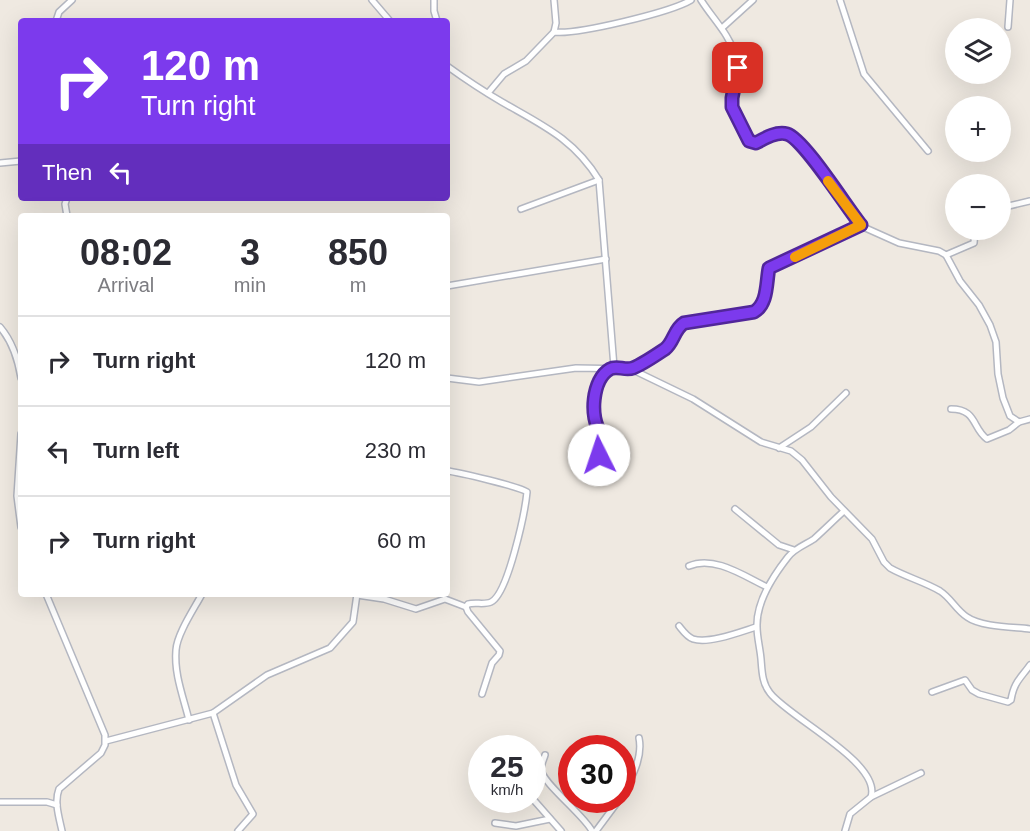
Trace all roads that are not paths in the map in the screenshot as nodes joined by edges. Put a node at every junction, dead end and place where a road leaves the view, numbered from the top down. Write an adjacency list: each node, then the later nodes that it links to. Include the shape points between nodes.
1 (72, 0): 10 (street)
2 (372, 0): 11 (street)
3 (434, 0): 12 (street)
4 (554, 0): 15 (street)
5 (691, 0): 15 (street, via 628,20)
6 (701, 0): 14 (street)
7 (753, 0): 14 (street)
8 (840, 0): 18 (street, via 864,74)
9 (1010, 0): 13 (street)
10 (57, 18)
11 (387, 18)
12 (436, 18)
13 (1009, 18)
14 (722, 27): 25 (street, via 738,68 732,107 749,141 756,143 779,133 792,136)
15 (554, 32): 17 (street, via 526,61 504,74)
16 (450, 68): 17 (street)
17 (488, 93): 21 (street, via 561,136 583,156)
18 (928, 151)
19 (18, 161): 20 (street)
20 (0, 163)
21 (599, 180): 24 (street); 28 (street)
22 (1030, 201): 23 (street)
23 (1011, 205)
24 (521, 209)
25 (861, 225): 27 (street, via 899,243); 33 (street, via 769,268 764,299 754,312 684,323 671,343)
26 (974, 240): 27 (street)
27 (946, 255): 38 (street, via 990,325 1003,398 1010,416)
28 (606, 259): 29 (street); 32 (street)
29 (450, 285)
30 (0, 327): 31 (street, via 8,336)
31 (18, 366)
32 (614, 367): 33 (street); 34 (street, via 576,368 479,382); 40 (street, via 602,377 594,402 597,429 601,433)
33 (631, 369): 39 (street, via 693,399 760,442)
34 (450, 378)
35 (846, 393): 39 (street, via 811,427)
36 (951, 409): 38 (street, via 967,412 987,440)
37 (1030, 419): 38 (street)
38 (1019, 422)
39 (779, 448): 43 (street, via 802,460)
40 (599, 455)
41 (450, 472): 51 (street, via 520,487 527,492 512,561 499,594 494,601)
42 (735, 509): 44 (street, via 779,545)
43 (844, 511): 44 (street, via 812,540); 54 (street, via 872,539 890,568 941,592 968,618)
44 (794, 550): 46 (street)
45 (689, 566): 46 (street, via 706,562)
46 (767, 587): 53 (street)
47 (47, 597): 61 (street)
48 (201, 597): 59 (street, via 176,649 177,676)
49 (357, 597): 58 (street, via 353,622 330,648 267,675)
50 (373, 597): 51 (street, via 416,609 444,599)
51 (466, 607): 57 (street, via 500,651)
52 (679, 626): 53 (street, via 687,636 706,640)
53 (756, 627): 65 (street, via 764,684 771,695 861,767 873,787)
54 (1030, 629)
55 (1030, 665): 56 (street, via 1018,679 1008,702 979,694 965,680)
56 (932, 692)
57 (482, 694)
58 (213, 713): 59 (street); 73 (street, via 236,785 253,814)
59 (189, 720): 61 (street)
60 (639, 738): 62 (street)
61 (106, 741): 67 (street, via 98,756 59,789)
62 (636, 765)
63 (921, 773): 65 (street)
64 (546, 780): 75 (street)
65 (871, 797): 77 (street, via 850,814)
66 (0, 801): 67 (street)
67 (57, 805): 72 (street)
68 (545, 813): 70 (street)
69 (609, 813): 76 (street)
70 (550, 819): 71 (street, via 516,826); 74 (street)
71 (495, 823)
72 (62, 831)
73 (238, 831)
74 (561, 831)
75 (592, 831)
76 (596, 831)
77 (845, 831)

